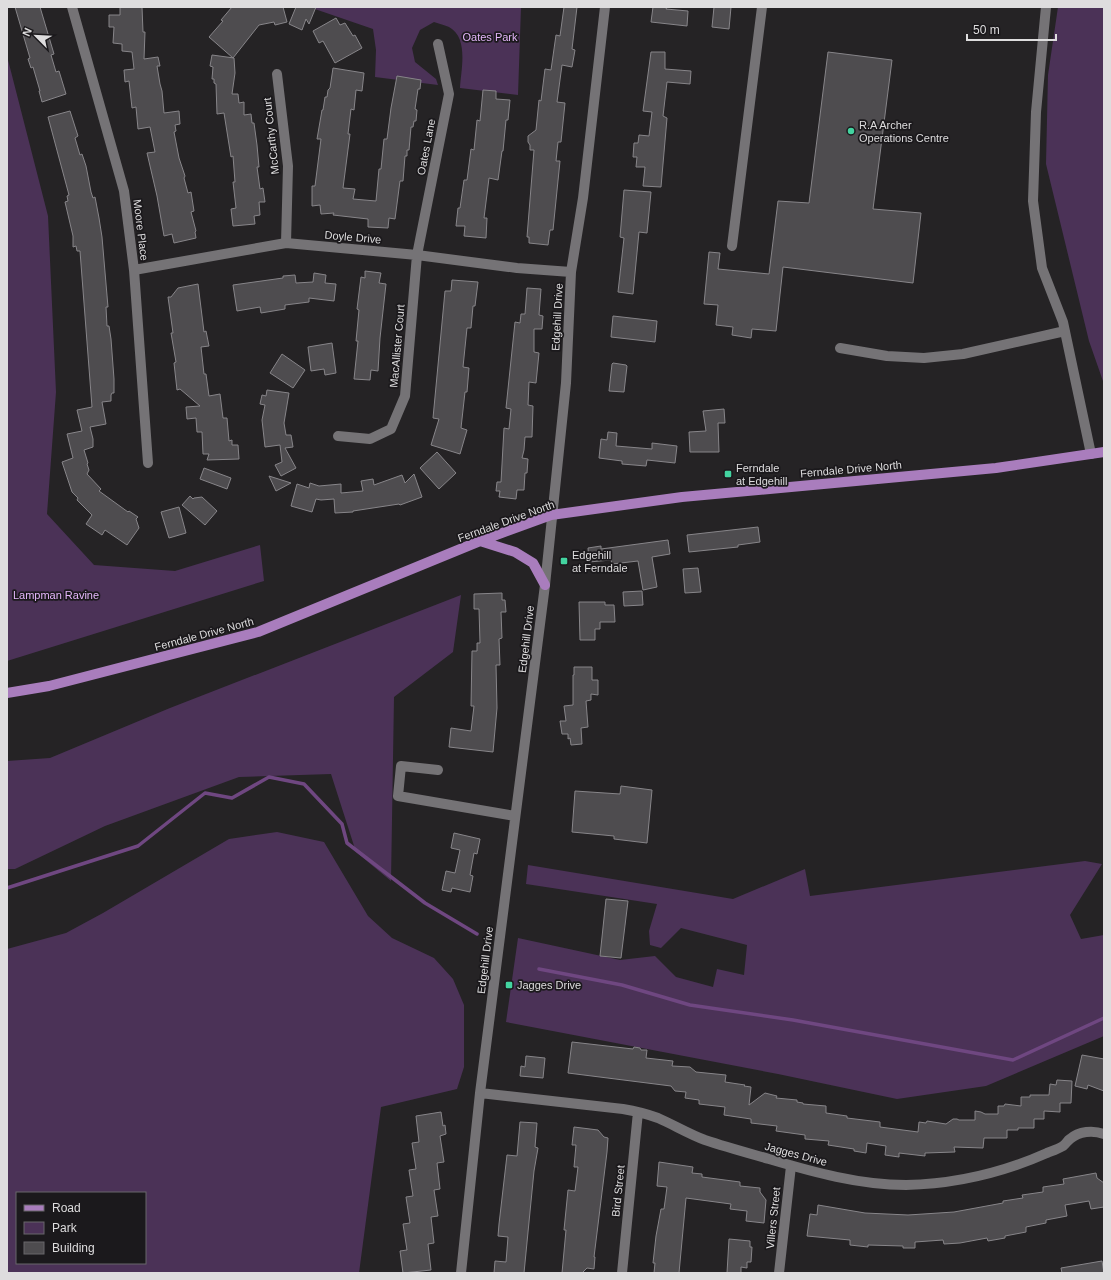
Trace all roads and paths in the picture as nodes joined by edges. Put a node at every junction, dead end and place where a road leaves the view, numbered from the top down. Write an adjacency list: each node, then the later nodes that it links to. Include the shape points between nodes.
1 (72, 7): 10 (street, Moore Place, via 124,191)
2 (604, 7): 11 (street, Edgehill Drive, via 583,198)
3 (762, 7): 8 (street)
4 (1046, 7): 12 (street, via 1036,112 1033,201 1042,268)
5 (438, 44): 9 (street, Oates Lane, via 449,94)
6 (277, 74): 7 (street, McCarthy Court, via 288,166)
7 (286, 243): 9 (street, Doyle Drive); 10 (street, Doyle Drive)
8 (732, 246)
9 (417, 255): 11 (street, Doyle Drive); 14 (street, MacAllister Court, via 405,396 391,429 370,439)
10 (134, 270): 17 (street, Moore Place)
11 (571, 272): 18 (street, Edgehill Drive, via 566,383)
12 (1065, 331): 13 (street, via 963,354 924,358 887,356); 16 (street)
13 (840, 348)
14 (338, 436)
15 (1104, 452): 16 (main road, Ferndale Drive North)
16 (1091, 454): 18 (main road, Ferndale Drive North, via 996,468 682,497)
17 (148, 463)
18 (551, 515): 19 (main road, Ferndale Drive North); 20 (street, Edgehill Drive)
19 (480, 541): 20 (main road, via 515,552 533,563); 21 (main road, Ferndale Drive North, via 258,632 49,686)
20 (545, 585): 23 (street, Edgehill Drive)
21 (7, 693)
22 (438, 770): 23 (street, via 401,766 398,796)
23 (515, 816): 24 (street, Edgehill Drive)
24 (480, 1093): 25 (street, Jagges Drive); 28 (street, Edgehill Drive)
25 (638, 1112): 27 (street, Jagges Drive, via 720,1145); 29 (street, Bird Street)
26 (1104, 1134): 27 (street, Jagges Drive, via 1093,1131 1077,1134 1064,1145 1010,1168 940,1183 870,1183)
27 (791, 1166): 30 (street, Villers Street)
28 (460, 1273)
29 (622, 1273)
30 (779, 1273)

